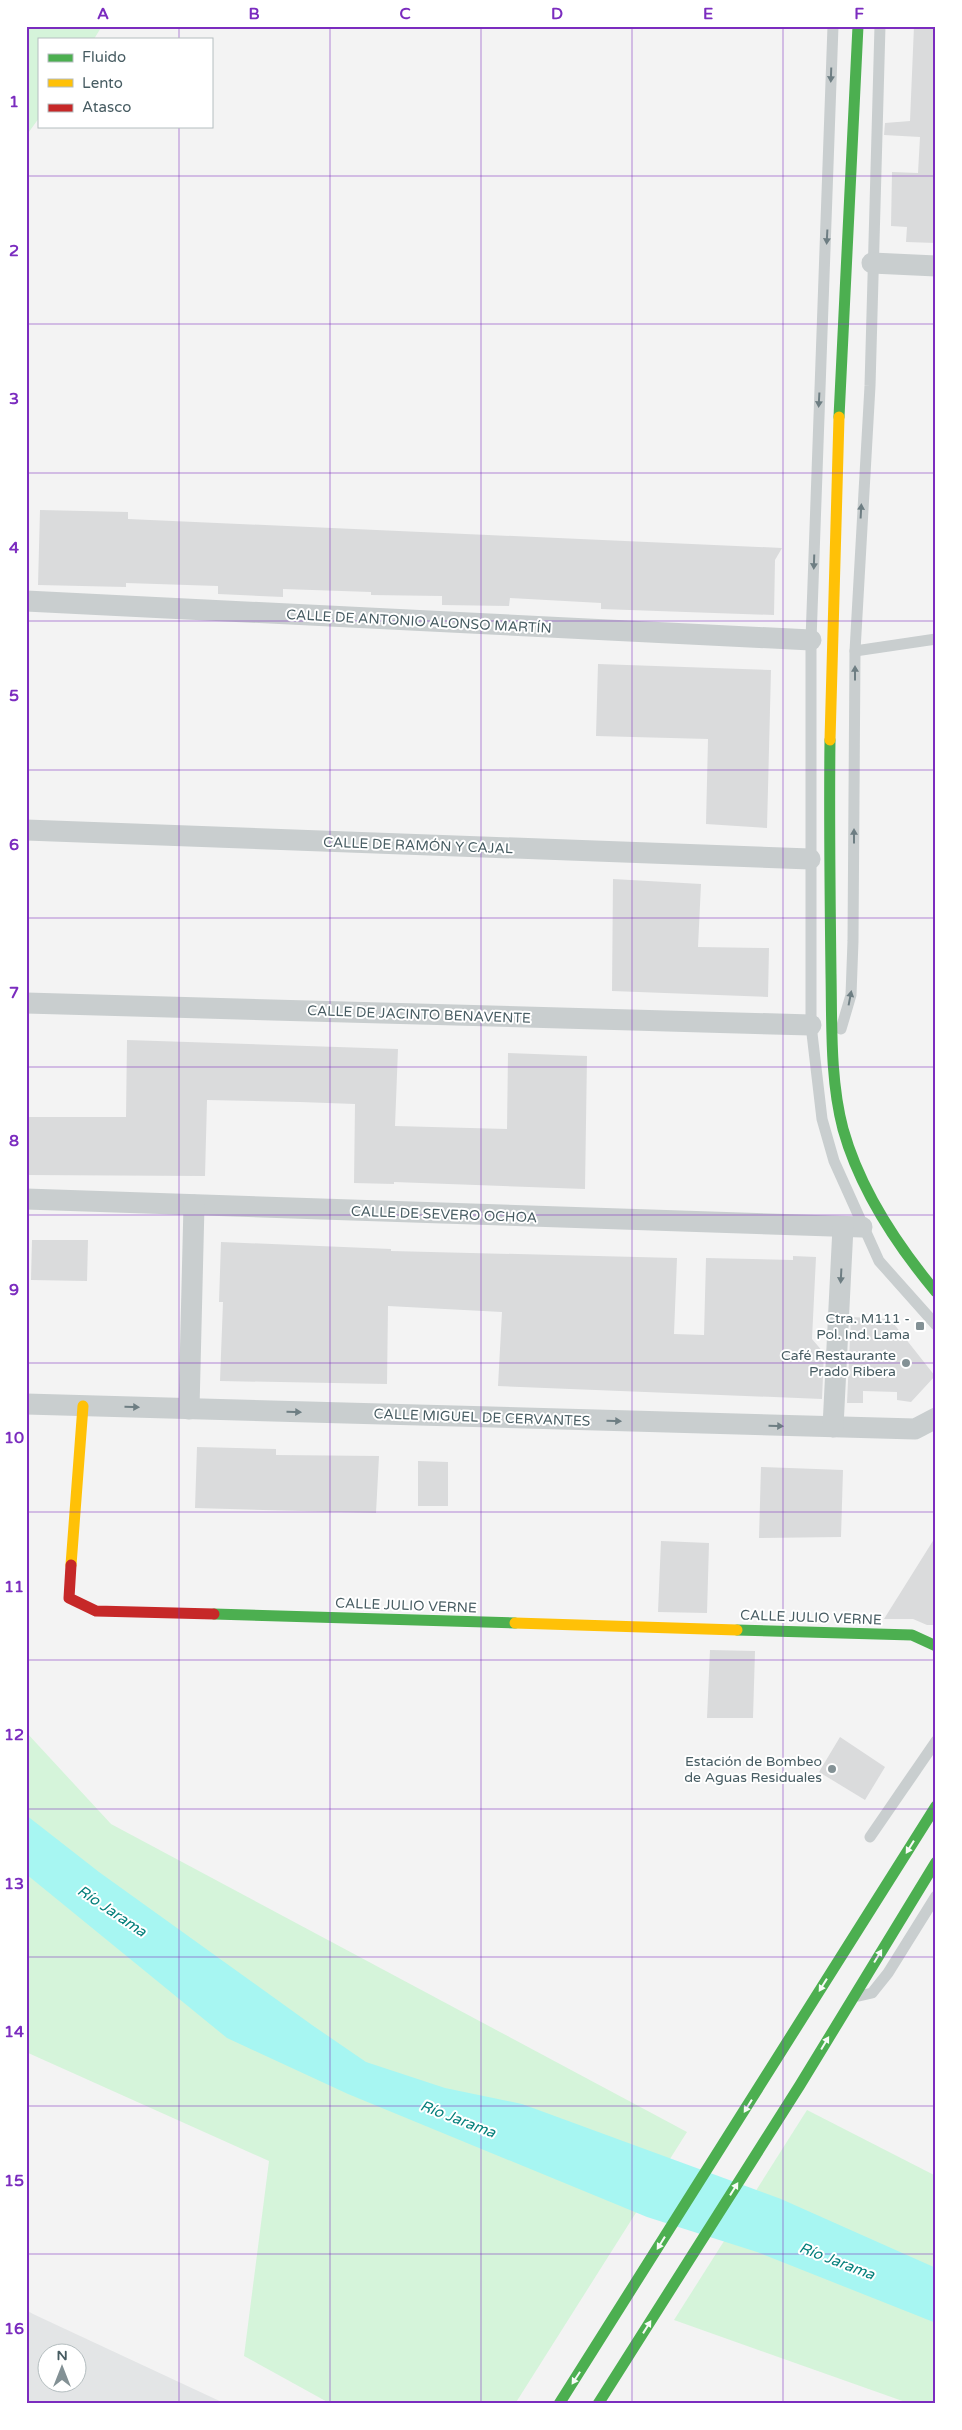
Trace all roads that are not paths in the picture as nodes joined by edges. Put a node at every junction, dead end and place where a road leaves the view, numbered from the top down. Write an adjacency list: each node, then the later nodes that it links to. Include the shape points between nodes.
1 (833, 26): 8 (lane, one-way to 8)
2 (858, 26): 14 (main road, via 829,735)
3 (880, 26): 4 (lane)
4 (872, 263): 5 (street); 9 (lane, one-way to 4, via 870,386)
5 (936, 266)
6 (26, 601): 8 (street, CALLE DE ANTONIO ALONSO MARTÍN)
7 (936, 639): 9 (lane)
8 (811, 640): 11 (lane)
9 (855, 651): 14 (lane, one-way to 9, via 843,1025 851,996)
10 (26, 830): 11 (street, CALLE DE RAMÓN Y CAJAL)
11 (810, 859): 13 (lane)
12 (26, 1003): 13 (street, CALLE DE JACINTO BENAVENTE)
13 (811, 1025): 17 (lane, via 822,1119)
14 (833, 1044): 18 (main road, via 842,1128 860,1176 904,1252)
15 (26, 1199): 16 (street, CALLE DE SEVERO OCHOA)
16 (194, 1205): 17 (street, CALLE DE SEVERO OCHOA); 22 (street)
17 (853, 1227): 19 (lane); 24 (street, one-way to 24)
18 (936, 1292)
19 (936, 1325)
20 (26, 1404): 21 (street, CALLE MIGUEL DE CERVANTES)
21 (83, 1406): 22 (street, CALLE MIGUEL DE CERVANTES, one-way to 22); 25 (main road, CALLE JULIO VERNE, via 69,1598 96,1611 912,1635)
22 (189, 1409): 24 (street, CALLE MIGUEL DE CERVANTES, one-way to 24)
23 (936, 1418): 24 (street, CALLE MIGUEL DE CERVANTES, via 916,1429)
24 (833, 1427)
25 (936, 1646)
26 (936, 1741): 28 (lane)
27 (936, 1806): 32 (main road, one-way to 32)
28 (870, 1837)
29 (936, 1862): 31 (main road, one-way to 29)
30 (936, 1896): 31 (lane, via 872,1993)
31 (852, 1998): 33 (main road, one-way to 31)
32 (559, 2404)
33 (598, 2404)

